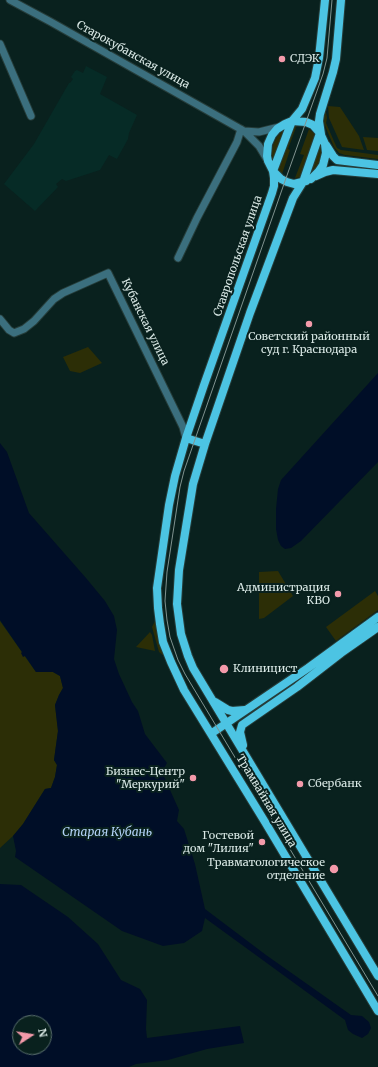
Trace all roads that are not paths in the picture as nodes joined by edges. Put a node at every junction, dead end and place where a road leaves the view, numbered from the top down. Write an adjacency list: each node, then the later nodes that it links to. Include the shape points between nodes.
1 (10, 0): 8 (street, Старокубанская улица)
2 (325, 0): 6 (main road, via 320,58 315,78 302,109)
3 (341, 0): 9 (main road, via 336,59 320,114)
4 (0, 44): 5 (street)
5 (31, 116)
6 (292, 121): 7 (main road); 9 (main road, via 309,123); 12 (main road)
7 (280, 126): 8 (street, via 259,132); 10 (main road, Ставропольская улица, via 268,144)
8 (242, 130): 10 (street, Старокубанская улица, via 259,146); 16 (street)
9 (320, 133): 11 (main road, via 337,160); 14 (main road, via 326,147 325,157 321,169); 15 (main road)
10 (268, 161): 12 (main road, Ставропольская улица)
11 (378, 165)
12 (273, 171): 15 (main road, via 287,182); 18 (main road, Ставропольская улица, via 272,193)
13 (378, 174): 14 (main road, via 333,170)
14 (311, 179): 15 (main road)
15 (303, 182): 19 (main road, via 293,198)
16 (178, 258)
17 (0, 319): 18 (street, Кубанская улица, via 14,333 24,329 63,293 108,273)
18 (186, 438): 19 (main road); 22 (main road, Ставропольская улица, via 169,505 157,588)
19 (205, 444): 23 (main road, Трамвайная улица, via 193,484 179,570 177,604 181,634 188,656)
20 (378, 616): 24 (main road)
21 (378, 627): 27 (main road, via 242,725 241,738)
22 (163, 642): 26 (main road, Трамвайная улица, via 177,676)
23 (213, 701): 24 (main road, via 228,710); 25 (main road, Трамвайная улица)
24 (247, 710): 25 (main road)
25 (227, 723): 26 (main road); 27 (main road, Трамвайная улица)
26 (212, 733): 29 (main road, Трамвайная улица)
27 (245, 754): 28 (main road, Трамвайная улица)
28 (378, 976)
29 (378, 1011)

